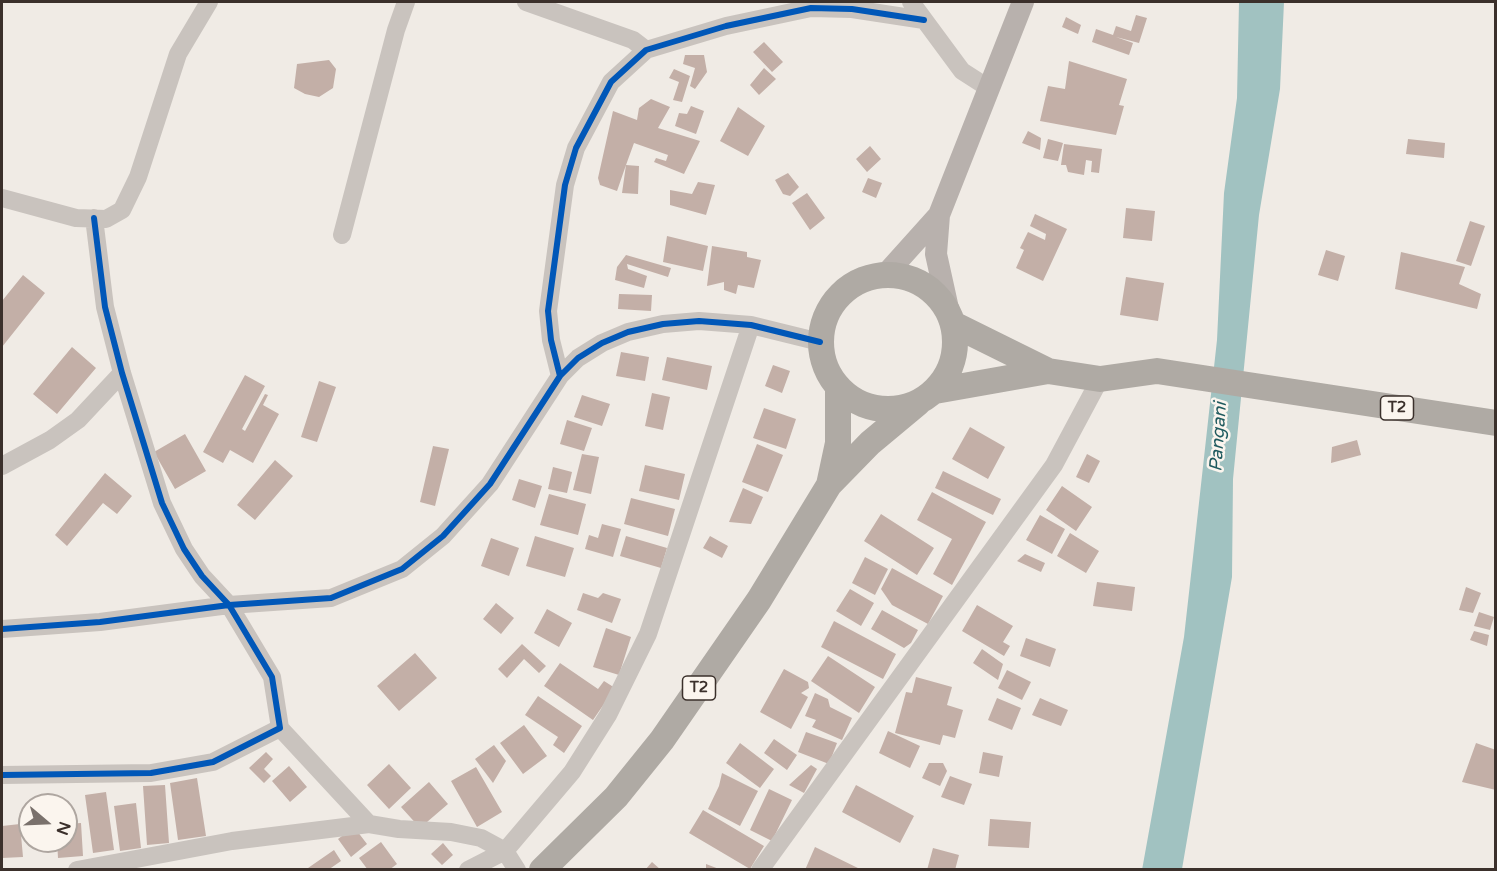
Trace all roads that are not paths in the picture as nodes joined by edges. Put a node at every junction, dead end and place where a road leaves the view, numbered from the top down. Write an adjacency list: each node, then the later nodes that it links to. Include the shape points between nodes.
1 (209, 2): 12 (street, via 178,54 129,199 122,210 106,219)
2 (406, 2): 13 (street)
3 (526, 2): 8 (street, via 633,40)
4 (910, 2): 7 (street)
5 (1023, 2): 9 (main road)
6 (807, 5): 7 (street); 8 (street)
7 (924, 20): 9 (street, via 962,71)
8 (646, 50): 20 (street, via 611,82 576,148 565,185 548,311)
9 (990, 89): 11 (main road)
10 (2, 198): 12 (street, via 76,218)
11 (939, 215): 14 (main road); 15 (main road, via 936,254)
12 (94, 218): 19 (street, via 105,307)
13 (342, 235)
14 (886, 274): 15 (highway, T2, via 912,279 933,292); 17 (highway, T2, via 861,280 840,294 825,316)
15 (951, 318): 18 (highway, T2); 23 (highway, T2, via 953,359 946,376)
16 (751, 325): 17 (street); 20 (street, via 699,321 628,332 578,358); 32 (street, via 648,634 608,716 572,772)
17 (820, 342): 22 (highway, T2, via 824,367)
18 (1048, 371): 21 (highway, T2); 23 (highway, T2)
19 (122, 373): 25 (street, via 78,420); 27 (street, via 162,503 184,549)
20 (560, 376): 27 (street, via 490,484 443,536 402,569 331,598)
21 (1100, 379): 24 (highway, T2, via 1157,371); 37 (street, via 1054,465)
22 (838, 389): 23 (highway, T2, via 855,402 876,409 897,409); 26 (highway, T2, via 838,442)
23 (926, 397): 26 (highway, T2, via 870,443)
24 (1496, 423)
25 (2, 466)
26 (829, 485): 36 (highway, T2, via 759,600 662,740 616,797)
27 (229, 605): 28 (street, via 100,622); 29 (street, via 272,677)
28 (2, 629)
29 (280, 728): 30 (street, via 213,762 151,773); 31 (street)
30 (2, 775)
31 (369, 824): 32 (street, via 451,832 481,838); 33 (street, via 232,841)
32 (506, 851): 34 (street); 35 (street)
33 (77, 870)
34 (468, 870)
35 (517, 870)
36 (542, 870)
37 (760, 870)

